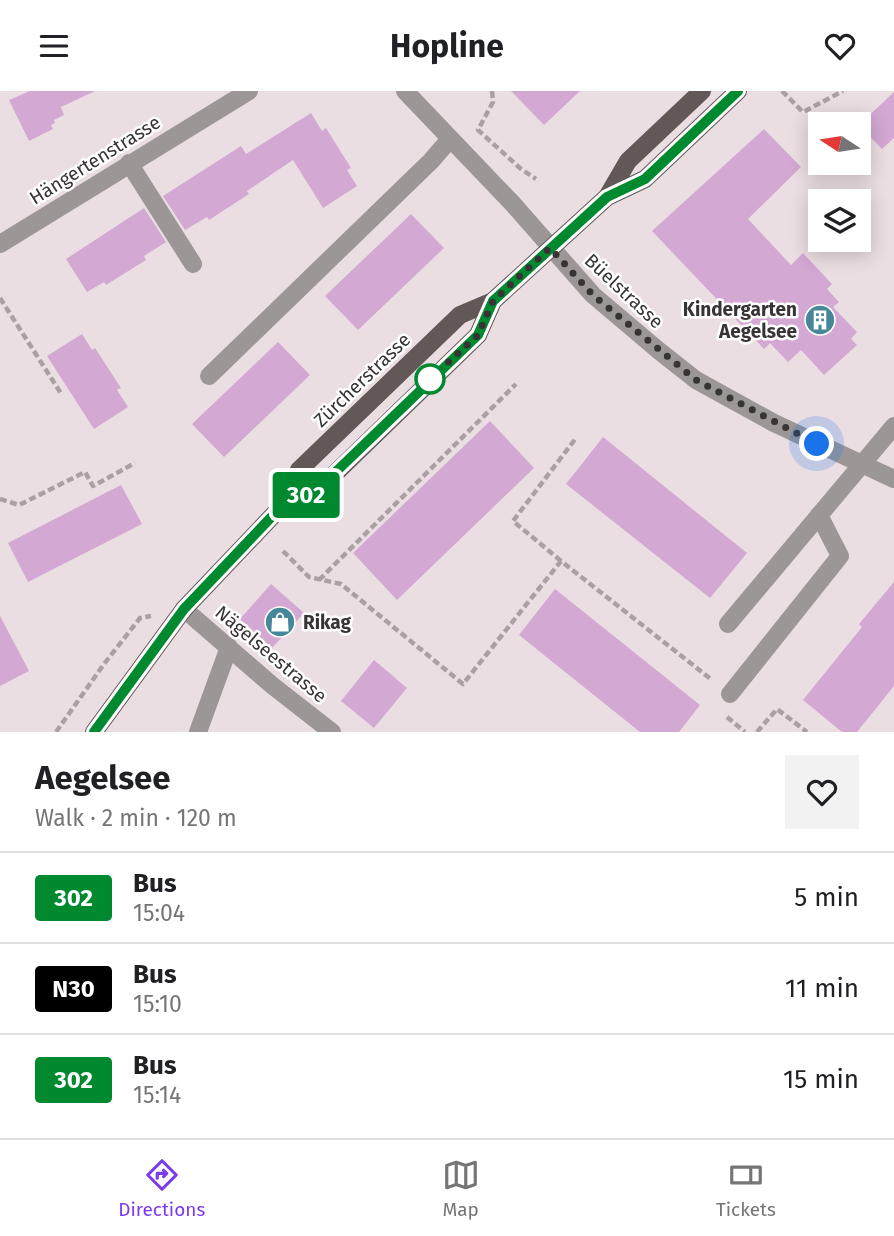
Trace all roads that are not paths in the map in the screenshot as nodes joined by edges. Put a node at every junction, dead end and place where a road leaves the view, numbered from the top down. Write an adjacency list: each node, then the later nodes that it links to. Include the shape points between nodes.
1 (249, 91): 6 (street, Hängertenstrasse)
2 (405, 91): 5 (street, Büelstrasse)
3 (702, 91): 7 (main road, Zürcherstrasse, via 628,161)
4 (738, 91): 7 (main road, Zürcherstrasse, via 645,179)
5 (450, 139): 9 (street, Büelstrasse); 12 (street)
6 (129, 163): 8 (street, Hängertenstrasse); 10 (street)
7 (607, 197): 9 (main road, Zürcherstrasse)
8 (0, 244)
9 (550, 248): 11 (main road, Zürcherstrasse); 14 (street, Büelstrasse, via 593,295 696,380)
10 (193, 264)
11 (493, 301): 16 (main road, Zürcherstrasse, via 478,335 318,489); 16 (main road, Zürcherstrasse, via 460,315 319,450 299,470)
12 (209, 376)
13 (894, 426): 14 (street)
14 (860, 464): 15 (street, Büelstrasse); 17 (street)
15 (894, 479)
16 (279, 509): 18 (main road, Zürcherstrasse)
17 (820, 515): 19 (street); 21 (street, via 840,556)
18 (184, 609): 20 (street, Nägelseestrasse); 22 (main road, Zürcherstrasse)
19 (728, 624)
20 (229, 647): 23 (street); 24 (street, Nägelseestrasse)
21 (730, 694)
22 (94, 732)
23 (198, 732)
24 (332, 732)

